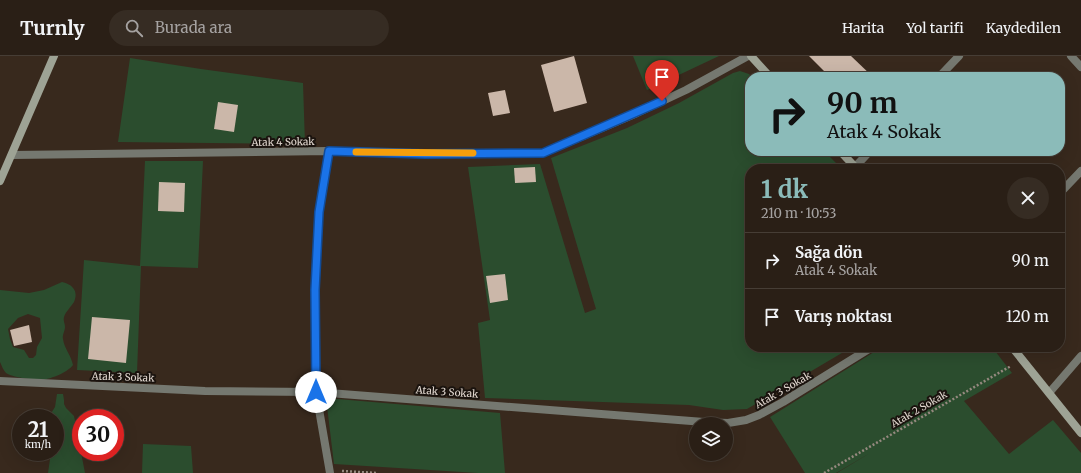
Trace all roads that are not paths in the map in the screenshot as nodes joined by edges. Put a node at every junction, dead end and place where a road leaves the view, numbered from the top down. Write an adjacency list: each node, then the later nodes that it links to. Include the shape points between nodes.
1 (54, 56): 9 (main road)
2 (750, 56): 6 (main road); 8 (street, Atak 4 Sokak, via 637,113 543,153 425,154)
3 (959, 56): 7 (street)
4 (1071, 56): 5 (street)
5 (1081, 67)
6 (765, 72)
7 (944, 72)
8 (329, 151): 9 (street, Atak 4 Sokak); 21 (street, via 319,212 315,290)
9 (12, 155): 15 (main road)
10 (845, 156): 12 (main road)
11 (866, 156): 13 (street)
12 (852, 164)
13 (859, 164)
14 (1081, 171): 16 (street)
15 (0, 181)
16 (1065, 188)
17 (864, 352): 21 (street, Atak 3 Sokak, via 759,416 728,423)
18 (1016, 352): 22 (main road)
19 (1081, 356): 22 (street)
20 (0, 381): 21 (street, Atak 3 Sokak, via 205,391)
21 (316, 392): 24 (street)
22 (1049, 393): 23 (main road)
23 (1081, 433)
24 (330, 471)

